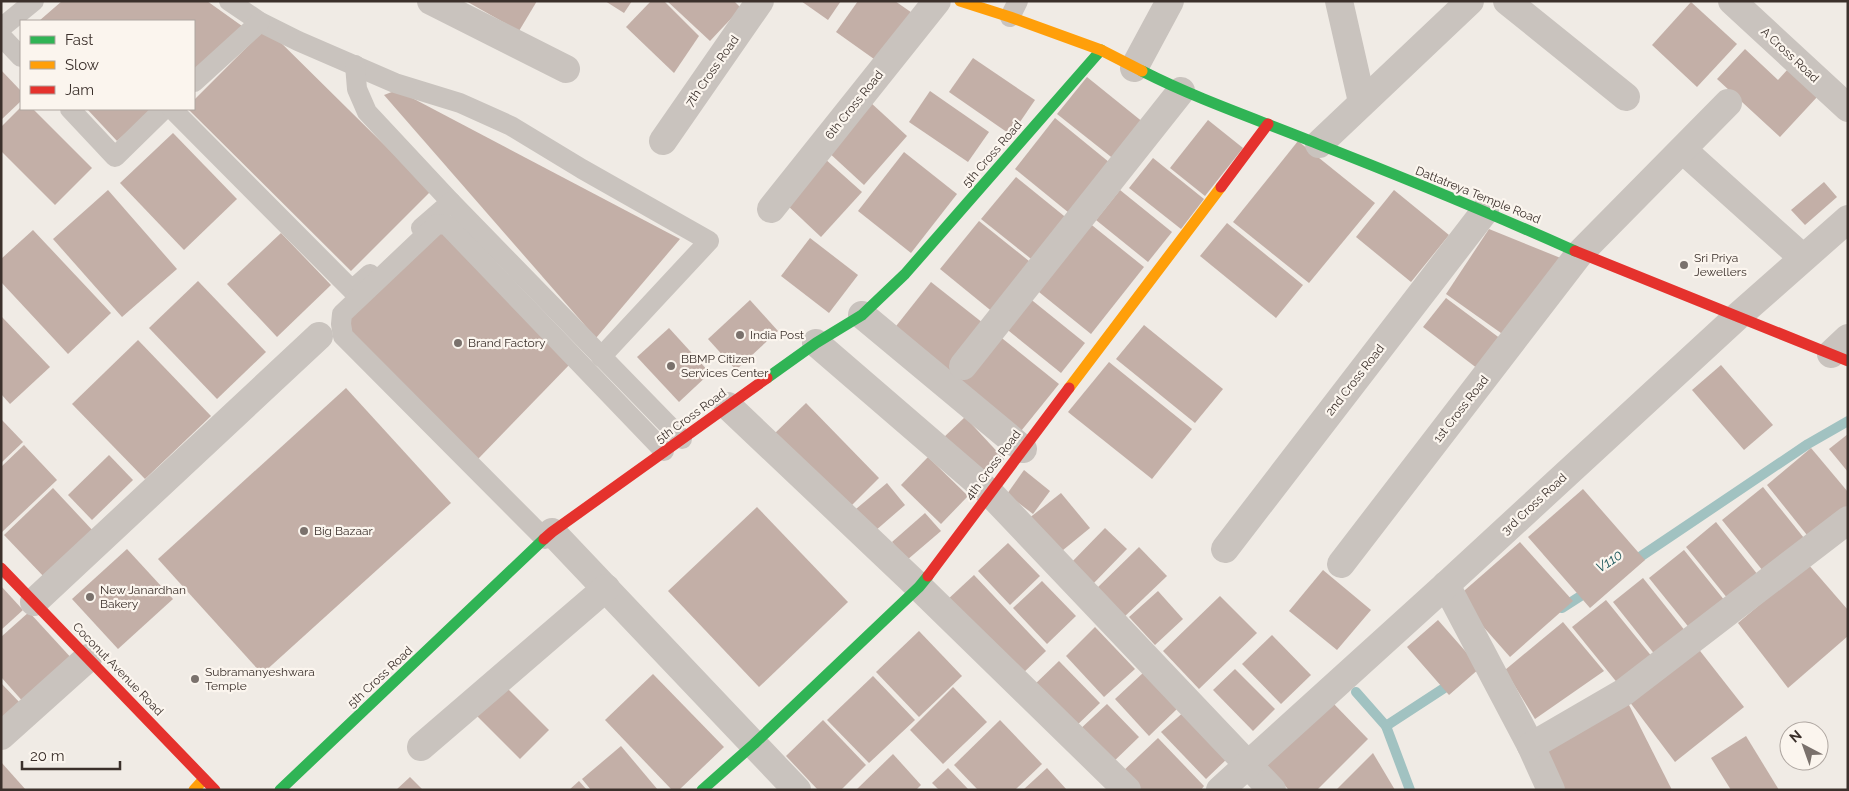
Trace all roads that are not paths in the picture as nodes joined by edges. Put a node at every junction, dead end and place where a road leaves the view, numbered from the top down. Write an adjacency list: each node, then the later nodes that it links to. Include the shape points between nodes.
1 (34, 1): 14 (lane)
2 (229, 1): 13 (lane)
3 (431, 1): 20 (street)
4 (760, 1): 31 (street, 7th Cross Road)
5 (937, 1): 35 (street, 6th Cross Road)
6 (960, 1): 12 (street, Dattatreya Temple Road)
7 (1170, 1): 19 (street)
8 (1339, 1): 24 (street)
9 (1470, 1): 24 (street)
10 (1506, 1): 23 (street)
11 (1732, 1): 26 (street, A Cross Road)
12 (1014, 9): 16 (street, Dattatreya Temple Road)
13 (260, 22): 18 (lane); 21 (lane)
14 (1, 28)
15 (1, 36): 17 (lane)
16 (1101, 50): 19 (street, Dattatreya Temple Road); 40 (street, 5th Cross Road, via 905,274)
17 (20, 56)
18 (356, 65): 34 (lane, via 357,90 367,112); 45 (lane, via 395,83 460,103 511,126 710,241)
19 (1134, 68): 22 (street, Dattatreya Temple Road)
20 (566, 70)
21 (195, 81)
22 (1181, 91): 30 (street, Dattatreya Temple Road); 46 (street)
23 (1626, 97)
24 (1362, 102): 32 (street)
25 (1728, 103): 33 (street, 1st Cross Road)
26 (1848, 108)
27 (71, 110): 28 (lane, via 115,157)
28 (163, 110)
29 (173, 110): 34 (lane, via 352,290)
30 (1268, 124): 32 (street, Dattatreya Temple Road); 49 (street, 4th Cross Road)
31 (663, 141)
32 (1318, 144): 36 (street, Dattatreya Temple Road)
33 (1683, 150): 38 (street, 1st Cross Road); 39 (street)
34 (450, 202): 45 (lane)
35 (771, 209)
36 (1484, 211): 38 (street, Dattatreya Temple Road); 54 (street, 2nd Cross Road)
37 (1848, 220): 39 (street, 3rd Cross Road)
38 (1580, 254): 41 (street, Dattatreya Temple Road); 55 (street, 1st Cross Road)
39 (1803, 258): 41 (street, 3rd Cross Road)
40 (862, 316): 43 (street, 5th Cross Road); 49 (street)
41 (1738, 316): 44 (street, Dattatreya Temple Road); 57 (street, 3rd Cross Road)
42 (319, 336): 60 (street)
43 (816, 343): 47 (street, 5th Cross Road); 51 (street)
44 (1842, 351)
45 (601, 357): 48 (lane)
46 (963, 366)
47 (728, 406): 48 (street, 5th Cross Road); 58 (street)
48 (682, 439): 50 (street, 5th Cross Road)
49 (1023, 449): 51 (street, 4th Cross Road)
50 (664, 452): 53 (street, 5th Cross Road); 53 (lane, via 446,225 437,224 342,314 343,336)
51 (990, 493): 58 (street, 4th Cross Road); 66 (street)
52 (1848, 520): 64 (street, via 1624,692)
53 (549, 535): 59 (street); 70 (street, 5th Cross Road)
54 (1225, 549)
55 (1341, 564)
56 (1, 568): 60 (street, Coconut Avenue Road)
57 (1446, 585): 64 (street); 66 (street, 3rd Cross Road)
58 (919, 587): 63 (street, 4th Cross Road); 73 (street)
59 (606, 588): 63 (street); 65 (street)
60 (34, 602): 61 (street, Coconut Avenue Road)
61 (88, 658): 62 (street); 67 (street, Coconut Avenue Road)
62 (1, 736)
63 (754, 744): 71 (street, 4th Cross Road); 72 (street)
64 (1531, 746): 76 (street)
65 (421, 747)
66 (1247, 765): 74 (street, 3rd Cross Road); 75 (street)
67 (204, 780): 68 (street); 69 (street, Coconut Avenue Road)
68 (194, 790)
69 (215, 790)
70 (280, 790)
71 (702, 790)
72 (797, 790)
73 (1127, 790)
74 (1220, 790)
75 (1272, 790)
76 (1551, 790)

